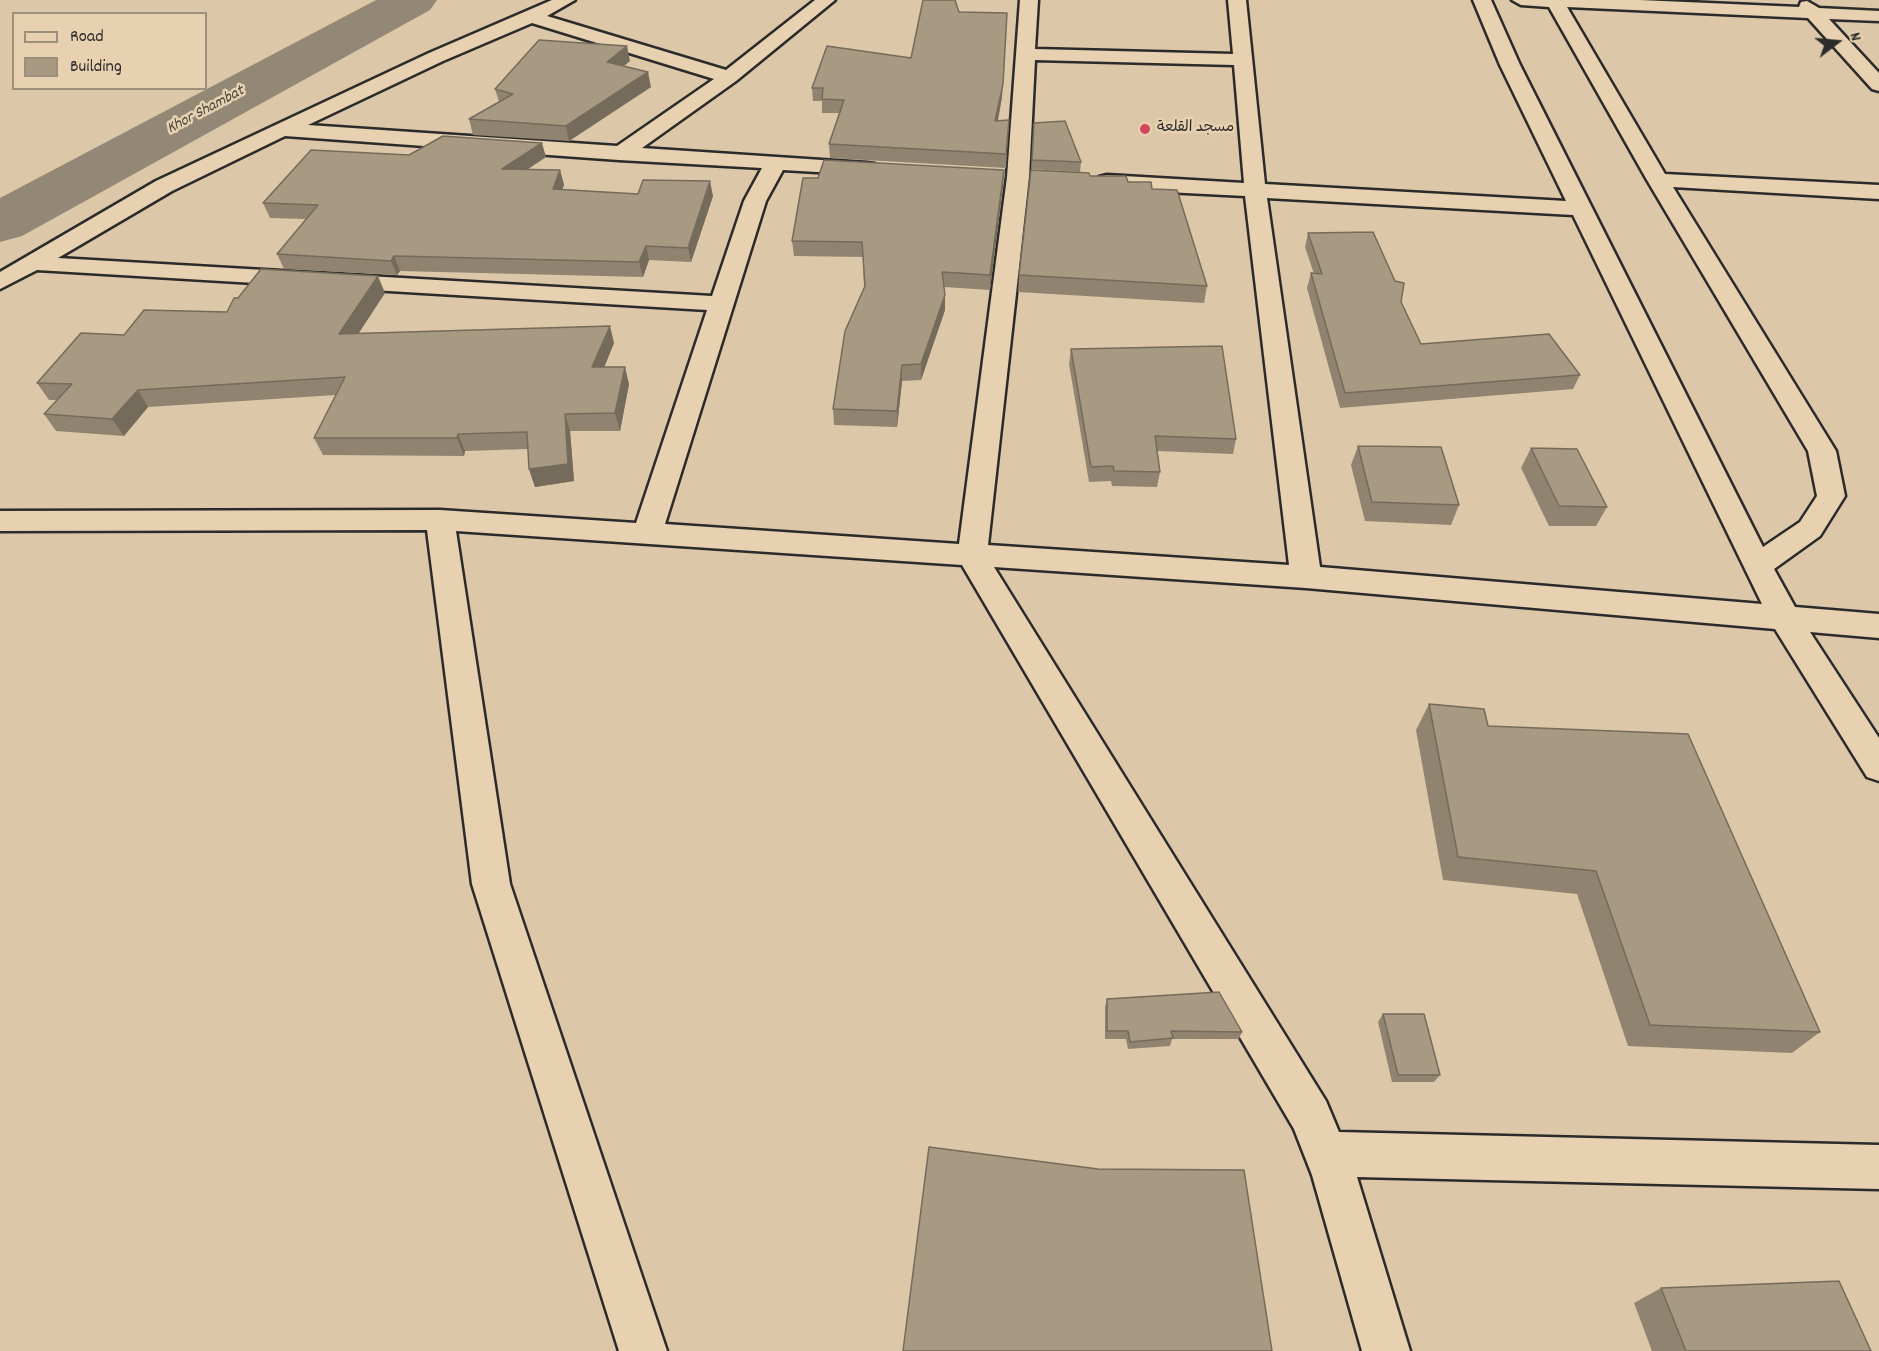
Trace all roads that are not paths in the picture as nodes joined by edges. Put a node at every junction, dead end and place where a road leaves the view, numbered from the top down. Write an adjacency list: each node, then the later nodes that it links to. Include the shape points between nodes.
1 (566, 0): 10 (street)
2 (826, 0): 13 (street)
3 (1029, 0): 11 (street)
4 (1237, 0): 12 (street)
5 (1482, 0): 23 (street)
6 (1521, 0): 7 (street)
7 (1556, 3): 8 (street); 19 (street)
8 (1808, 7): 9 (street); 14 (street)
9 (1879, 16)
10 (531, 17): 13 (street); 15 (street, via 436,57)
11 (1025, 54): 12 (street); 30 (street, via 1018,177)
12 (1243, 60): 21 (street)
13 (729, 77): 16 (street)
14 (1879, 85)
15 (285, 130): 16 (street); 24 (street, via 164,186)
16 (620, 154): 17 (street)
17 (775, 164): 18 (street); 26 (street, via 755,201)
18 (891, 170)
19 (1658, 180): 22 (street); 31 (street, via 1822,451 1831,496 1810,530)
20 (1089, 181): 21 (street)
21 (1255, 189): 23 (street); 32 (street)
22 (1879, 192)
23 (1581, 208): 31 (street)
24 (30, 263): 25 (street); 26 (street)
25 (0, 282)
26 (722, 304): 29 (street)
27 (440, 520): 28 (street); 29 (street); 38 (street, via 491,884)
28 (0, 521)
29 (647, 533): 30 (street)
30 (972, 556): 32 (street); 36 (street, via 1311,1116)
31 (1757, 566): 33 (street)
32 (1306, 577): 33 (street)
33 (1786, 620): 34 (street); 35 (street)
34 (1879, 626)
35 (1879, 767)
36 (1327, 1154): 37 (street); 39 (street)
37 (1879, 1167)
38 (643, 1351)
39 (1386, 1351)

